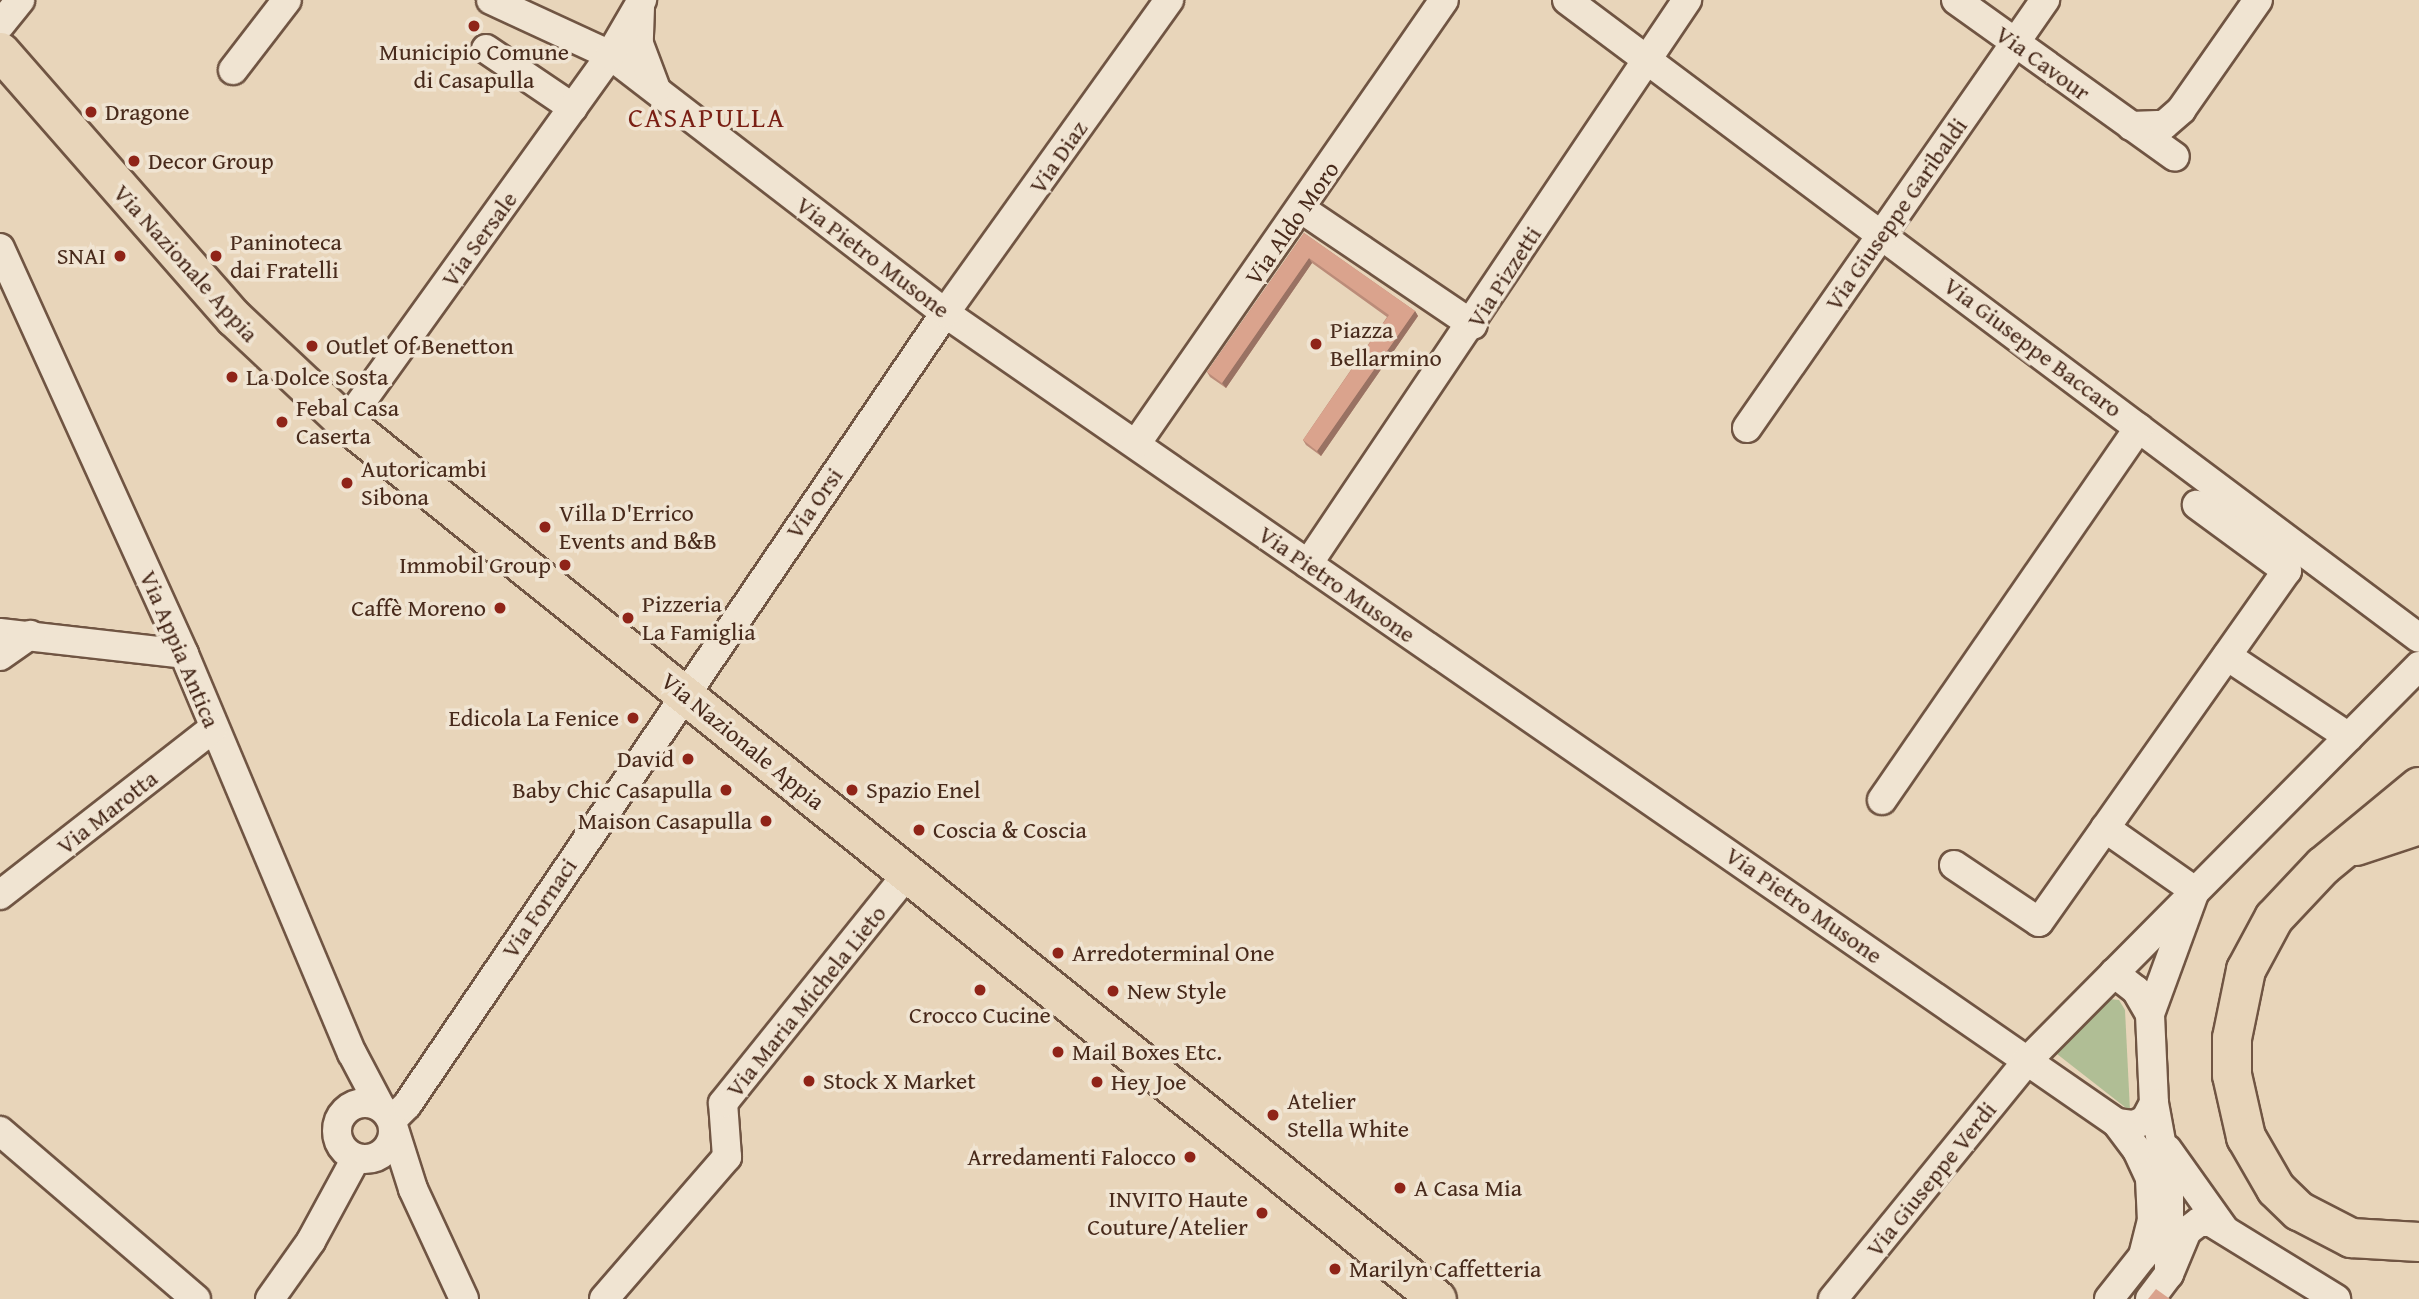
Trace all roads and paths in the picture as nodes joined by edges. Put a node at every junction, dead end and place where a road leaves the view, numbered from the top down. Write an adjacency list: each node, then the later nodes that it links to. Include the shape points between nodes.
1 (20, 0): 12 (street)
2 (287, 0): 18 (street)
3 (491, 0): 16 (street, Via Pietro Musone)
4 (1169, 0): 26 (street, Via Diaz)
5 (1444, 0): 23 (street, Via Aldo Moro)
6 (1567, 0): 17 (street, Via Giuseppe Baccaro)
7 (1687, 0): 17 (street, Via Pizzetti)
8 (1956, 0): 13 (street, Via Cavour)
9 (2045, 0): 13 (street, Via Giuseppe Garibaldi)
10 (2258, 0): 21 (street, via 2181,110 2164,125)
11 (641, 2): 16 (street, Via Sersale); 19 (street, via 639,44)
12 (0, 25)
13 (2015, 43): 21 (street, Via Cavour); 24 (street, Via Giuseppe Garibaldi)
14 (486, 49): 20 (street)
15 (0, 51): 28 (main road, Via Nazionale Appia, via 216,300)
16 (610, 55): 19 (street, Via Pietro Musone); 20 (street, Via Sersale)
17 (1647, 55): 24 (street, Via Giuseppe Baccaro); 27 (street, Via Pizzetti)
18 (233, 70)
19 (657, 92): 20 (street, Via Pietro Musone, via 613,83); 26 (street, Via Pietro Musone)
20 (577, 101): 28 (street, Via Sersale)
21 (2131, 126): 22 (street, Via Cavour)
22 (2175, 158)
23 (1303, 210): 27 (street); 31 (street, Via Aldo Moro)
24 (1883, 233): 29 (street, Via Giuseppe Garibaldi); 30 (street, Via Giuseppe Baccaro)
25 (0, 248): 37 (street, Via Appia Antica)
26 (945, 313): 31 (street, Via Pietro Musone); 41 (street, Via Orsi)
27 (1473, 325): 33 (street, Via Pizzetti)
28 (346, 422): 41 (main road, Via Nazionale Appia)
29 (1748, 428)
30 (2138, 428): 36 (street, Via Giuseppe Baccaro); 45 (street)
31 (1136, 444): 33 (street, Via Pietro Musone)
32 (2197, 505): 39 (street, via 2287,570)
33 (1308, 564): 55 (street, Via Pietro Musone)
34 (0, 633): 35 (street)
35 (30, 635): 37 (street); 38 (street)
36 (2419, 638)
37 (184, 654): 42 (street, Via Appia Antica)
38 (0, 656)
39 (2227, 656): 43 (street); 47 (street)
40 (2419, 666): 43 (street)
41 (684, 693): 50 (main road, Via Nazionale Appia); 58 (street, Via Fornaci, via 407,1105)
42 (214, 728): 52 (street, Via Marotta); 58 (street, Via Appia Antica, via 291,899 352,1053)
43 (2349, 737): 51 (street)
44 (2419, 787): 48 (highway)
45 (1882, 800)
46 (2419, 825): 48 (highway)
47 (2105, 828): 49 (street, via 2039,922); 51 (street)
48 (2344, 850): 63 (highway, via 2274,918 2246,970 2232,1038 2238,1111 2258,1162 2299,1211 2351,1238)
49 (1954, 865)
50 (908, 873): 67 (street, Via Maria Michela Lieto, via 723,1103 727,1157); 68 (main road, Via Nazionale Appia)
51 (2195, 891): 53 (street); 54 (street)
52 (0, 895)
53 (2114, 973): 54 (street, via 2136,990); 55 (street)
54 (2150, 1014): 56 (street)
55 (2028, 1060): 57 (street, Via Pietro Musone); 69 (street, Via Giuseppe Verdi)
56 (2154, 1103): 57 (street, via 2145,1120 2134,1125); 60 (street)
57 (2117, 1123): 62 (street, Via Pietro Musone, via 2137,1150)
58 (376, 1129): 65 (street, Via Fornaci, via 311,1241); 66 (street, Via Appia Antica, via 413,1188)
59 (0, 1131): 64 (street)
60 (2164, 1143): 61 (street); 62 (street)
61 (2224, 1229): 62 (street, via 2199,1222); 72 (street)
62 (2169, 1234): 70 (street, via 2143,1256); 71 (street, via 2169,1274)
63 (2419, 1242)
64 (196, 1299)
65 (270, 1299)
66 (464, 1299)
67 (604, 1299)
68 (1437, 1299)
69 (1833, 1299)
70 (2109, 1299)
71 (2150, 1299)
72 (2336, 1299)

